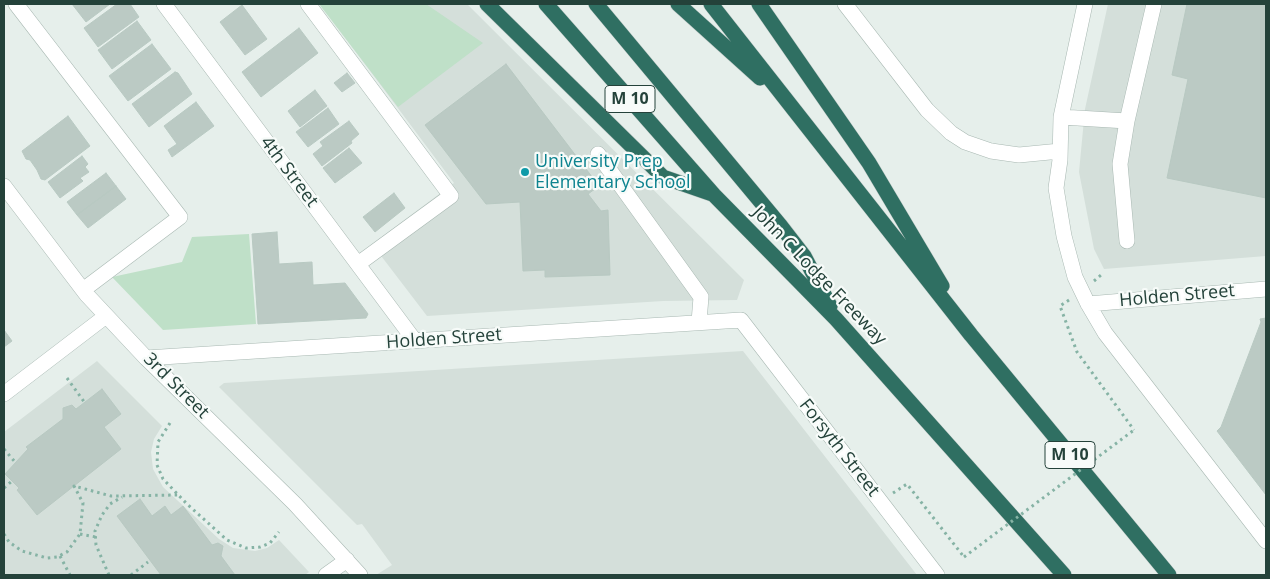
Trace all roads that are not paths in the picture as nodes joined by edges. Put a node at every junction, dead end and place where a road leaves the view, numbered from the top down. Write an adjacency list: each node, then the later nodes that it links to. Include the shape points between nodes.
1 (16, 4): 23 (street, via 180,217)
2 (164, 4): 21 (street, 4th Street)
3 (308, 4): 21 (street, via 451,196)
4 (487, 4): 19 (highway, via 663,177)
5 (546, 4): 19 (highway, John C Lodge Freeway / M 10)
6 (596, 4): 26 (highway, via 804,256)
7 (678, 4): 13 (highway)
8 (711, 4): 13 (highway, M 10)
9 (759, 4): 29 (highway, via 869,162)
10 (845, 4): 16 (street, via 927,110 951,133 991,151 1019,155)
11 (1084, 4): 14 (street)
12 (1154, 4): 15 (street)
13 (785, 101): 29 (highway, M 10)
14 (1061, 117): 15 (street); 16 (street)
15 (1127, 121): 20 (street, via 1120,164)
16 (1060, 151): 24 (street, via 1056,188 1060,216 1075,277)
17 (598, 154): 28 (street, via 702,297)
18 (4, 186): 23 (street, 3rd Street)
19 (714, 195): 26 (highway, John C Lodge Freeway / M 10)
20 (1127, 241)
21 (358, 264): 30 (street, 4th Street)
22 (1266, 288): 24 (street, Holden Street)
23 (83, 290): 25 (street, 3rd Street)
24 (1088, 304): 33 (street, via 1132,371)
25 (106, 316): 31 (street, 3rd Street); 32 (street)
26 (836, 319): 38 (highway, John C Lodge Freeway / M 10)
27 (742, 320): 28 (street, Holden Street); 37 (street, Forsyth Street)
28 (699, 322): 30 (street, Holden Street)
29 (971, 335): 39 (highway, M 10)
30 (415, 341): 31 (street, Holden Street)
31 (146, 358): 34 (street, 3rd Street, via 295,504)
32 (4, 394)
33 (1266, 541)
34 (347, 560): 35 (street); 36 (street, 3rd Street)
35 (326, 575)
36 (360, 575)
37 (937, 575)
38 (1064, 575)
39 (1169, 575)

